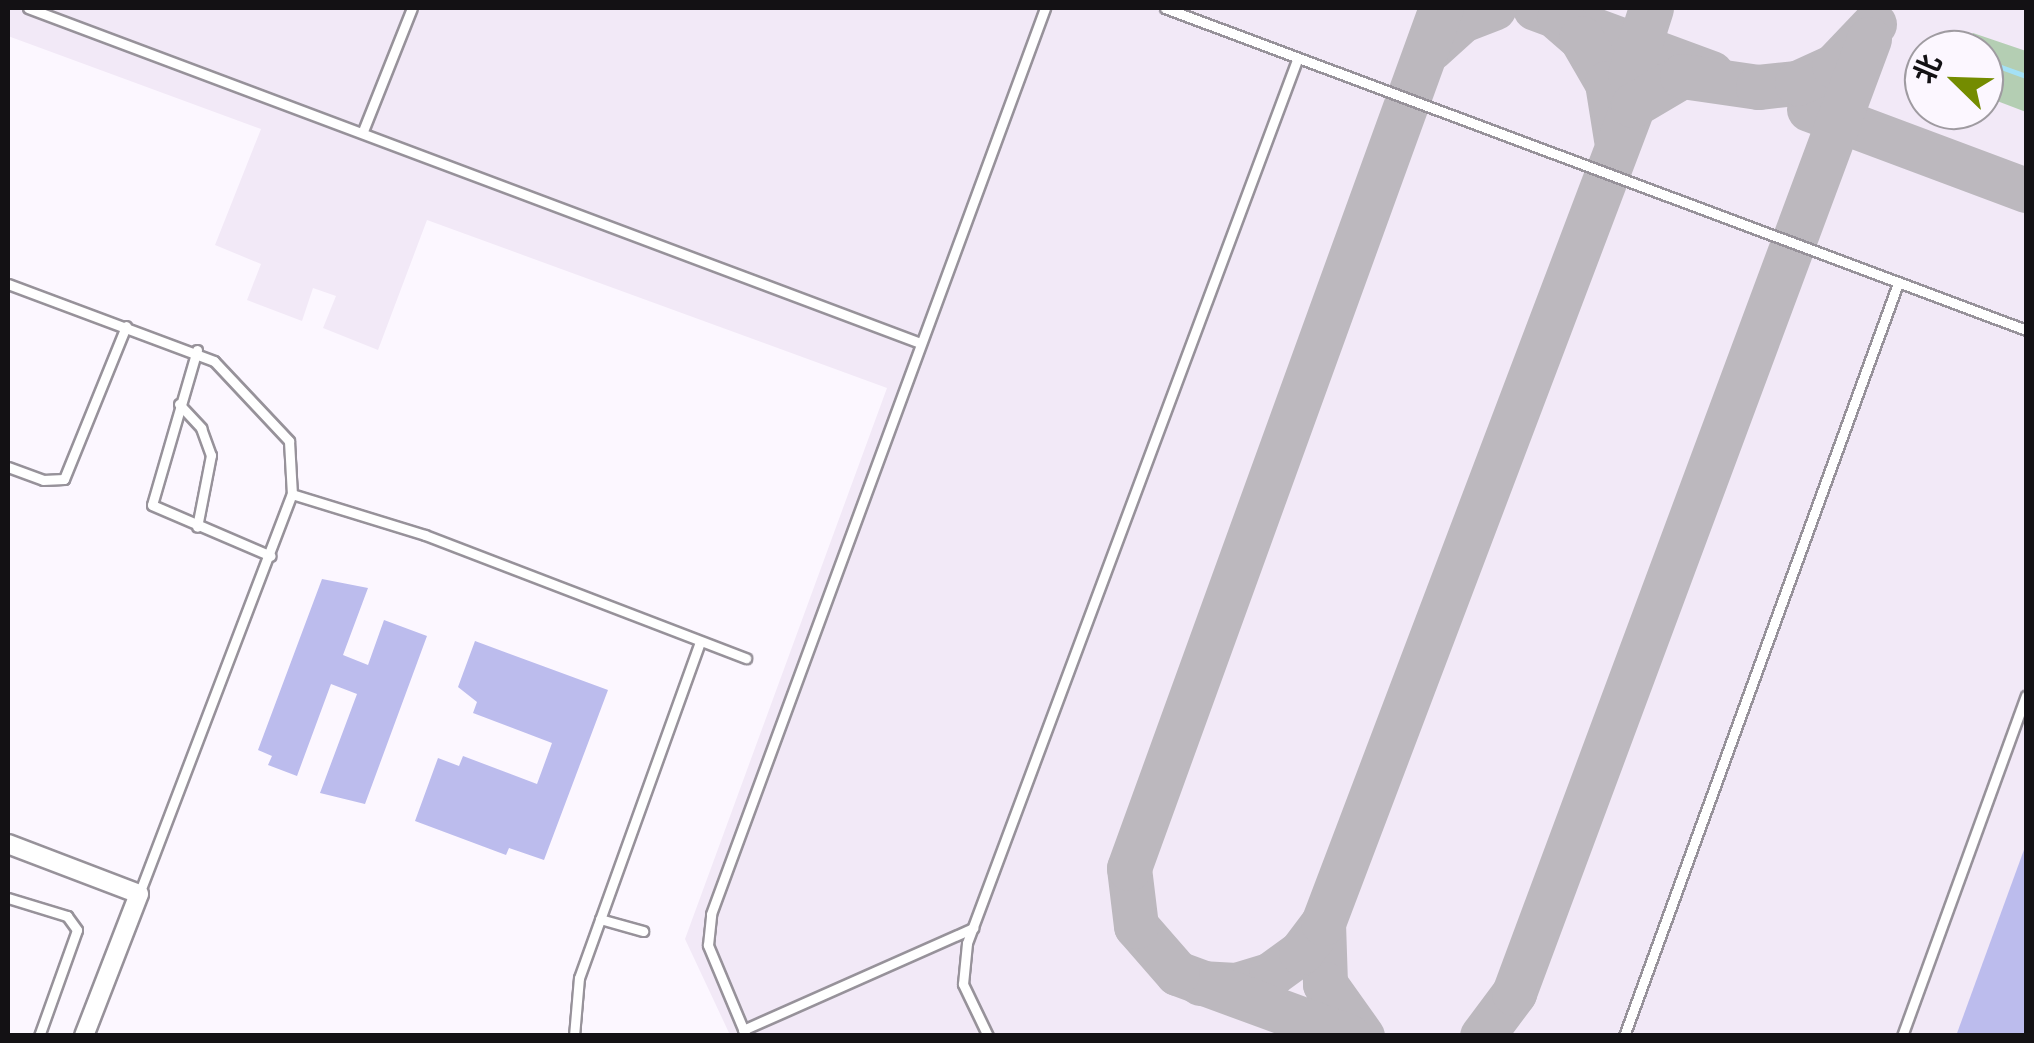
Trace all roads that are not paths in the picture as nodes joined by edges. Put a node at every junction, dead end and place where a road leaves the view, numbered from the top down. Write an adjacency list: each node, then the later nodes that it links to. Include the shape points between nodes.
1 (28, 8): 6 (lane)
2 (412, 8): 6 (lane)
3 (1044, 8): 11 (lane)
4 (1165, 8): 5 (lane)
5 (1297, 60): 7 (lane); 25 (lane)
6 (363, 132): 11 (lane)
7 (1898, 282): 10 (lane); 32 (lane)
8 (8, 284): 9 (lane)
9 (126, 326): 12 (lane); 14 (lane, via 64,479 44,480)
10 (2026, 330)
11 (920, 343): 27 (lane, via 708,925 708,945)
12 (196, 350): 13 (lane); 15 (lane, via 252,396 289,441)
13 (180, 404): 16 (lane, via 201,428 211,456); 16 (lane, via 152,505)
14 (8, 467)
15 (292, 494): 17 (lane); 18 (lane, via 425,535)
16 (197, 527): 17 (lane)
17 (271, 556): 22 (lane)
18 (700, 642): 19 (lane); 24 (lane)
19 (746, 658)
20 (2026, 696): 33 (lane)
21 (8, 844): 22 (street)
22 (139, 894): 29 (street)
23 (8, 898): 28 (lane, via 67,916 76,930)
24 (600, 919): 26 (lane); 30 (lane, via 578,978)
25 (972, 928): 27 (lane); 31 (lane, via 963,984)
26 (643, 931)
27 (744, 1033)
28 (39, 1036)
29 (84, 1036)
30 (574, 1036)
31 (988, 1036)
32 (1624, 1036)
33 (1902, 1036)

